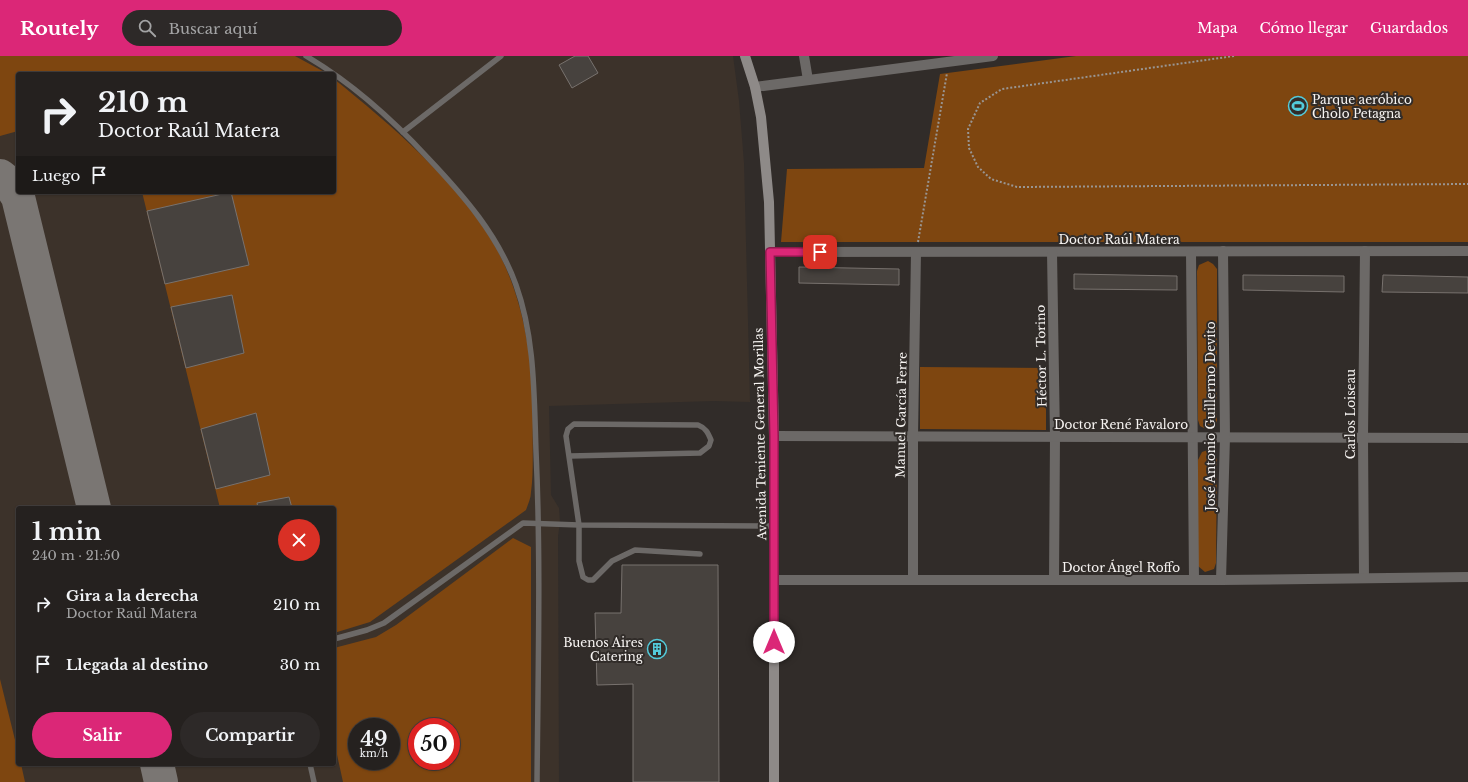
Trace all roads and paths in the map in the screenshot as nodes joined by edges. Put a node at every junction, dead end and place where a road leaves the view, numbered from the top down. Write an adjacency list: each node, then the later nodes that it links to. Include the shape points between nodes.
1 (306, 56): 8 (lane)
2 (501, 56): 12 (lane)
3 (745, 56): 11 (main road, Avenida Teniente General Morillas)
4 (804, 56): 10 (street)
5 (993, 56): 7 (street)
6 (1234, 56): 13 (path, via 1002,89 980,103 968,129 969,148 978,167 991,179 1017,187)
7 (948, 59): 10 (street); 17 (path)
8 (331, 72)
9 (336, 75): 12 (lane)
10 (808, 80): 11 (street)
11 (755, 87): 16 (main road, Avenida Teniente General Morillas, via 766,154)
12 (403, 132): 29 (lane, via 478,215 498,247 516,284 531,348)
13 (1468, 184)
14 (1365, 251): 15 (street, Doctor Raúl Matera); 20 (street, Doctor Raúl Matera); 26 (street, Carlos Loiseau)
15 (1468, 251)
16 (770, 252): 17 (street, Doctor Raúl Matera); 21 (main road, Avenida Teniente General Morillas)
17 (916, 252): 18 (street, Doctor Raúl Matera); 22 (street, Manuel García Ferre)
18 (1052, 252): 19 (street, Doctor Raúl Matera); 23 (street, Héctor L. Torino)
19 (1191, 252): 20 (street, Doctor Raúl Matera); 24 (street, José Antonio Guillermo Devito)
20 (1223, 252): 25 (street, José Antonio Guillermo Devito)
21 (774, 436): 22 (street, Doctor René Favaloro); 31 (main road, Avenida Teniente General Morillas)
22 (913, 437): 23 (street, Doctor René Favaloro); 35 (street, Manuel García Ferre)
23 (1055, 437): 24 (street, Doctor René Favaloro); 37 (street, Héctor L. Torino)
24 (1192, 437): 25 (street, Doctor René Favaloro); 38 (street, José Antonio Guillermo Devito)
25 (1225, 437): 26 (street, Doctor René Favaloro); 39 (street, José Antonio Guillermo Devito)
26 (1363, 437): 27 (street, Doctor René Favaloro); 33 (street, Carlos Loiseau)
27 (1468, 438)
28 (570, 456): 28 (lane, via 566,436 568,429 574,424 698,425 707,431 711,440 709,446 700,453); 30 (lane)
29 (539, 523): 30 (lane); 40 (lane, via 523,523 384,623); 43 (lane)
30 (579, 525): 31 (lane); 32 (lane, via 579,561 583,577 588,580 593,580 612,560 635,550)
31 (774, 526): 36 (main road, Avenida Teniente General Morillas)
32 (700, 554)
33 (1364, 578): 34 (street, Doctor Ángel Roffo); 39 (street, Doctor Ángel Roffo)
34 (1468, 578)
35 (913, 579): 36 (street, Doctor Ángel Roffo); 37 (street, Doctor Ángel Roffo)
36 (774, 580): 44 (main road, Avenida Teniente General Morillas)
37 (1054, 580): 38 (street, Doctor Ángel Roffo)
38 (1194, 580): 39 (street, Doctor Ángel Roffo)
39 (1221, 580)
40 (336, 638)
41 (310, 766): 42 (lane)
42 (314, 782)
43 (537, 782)
44 (774, 782)

